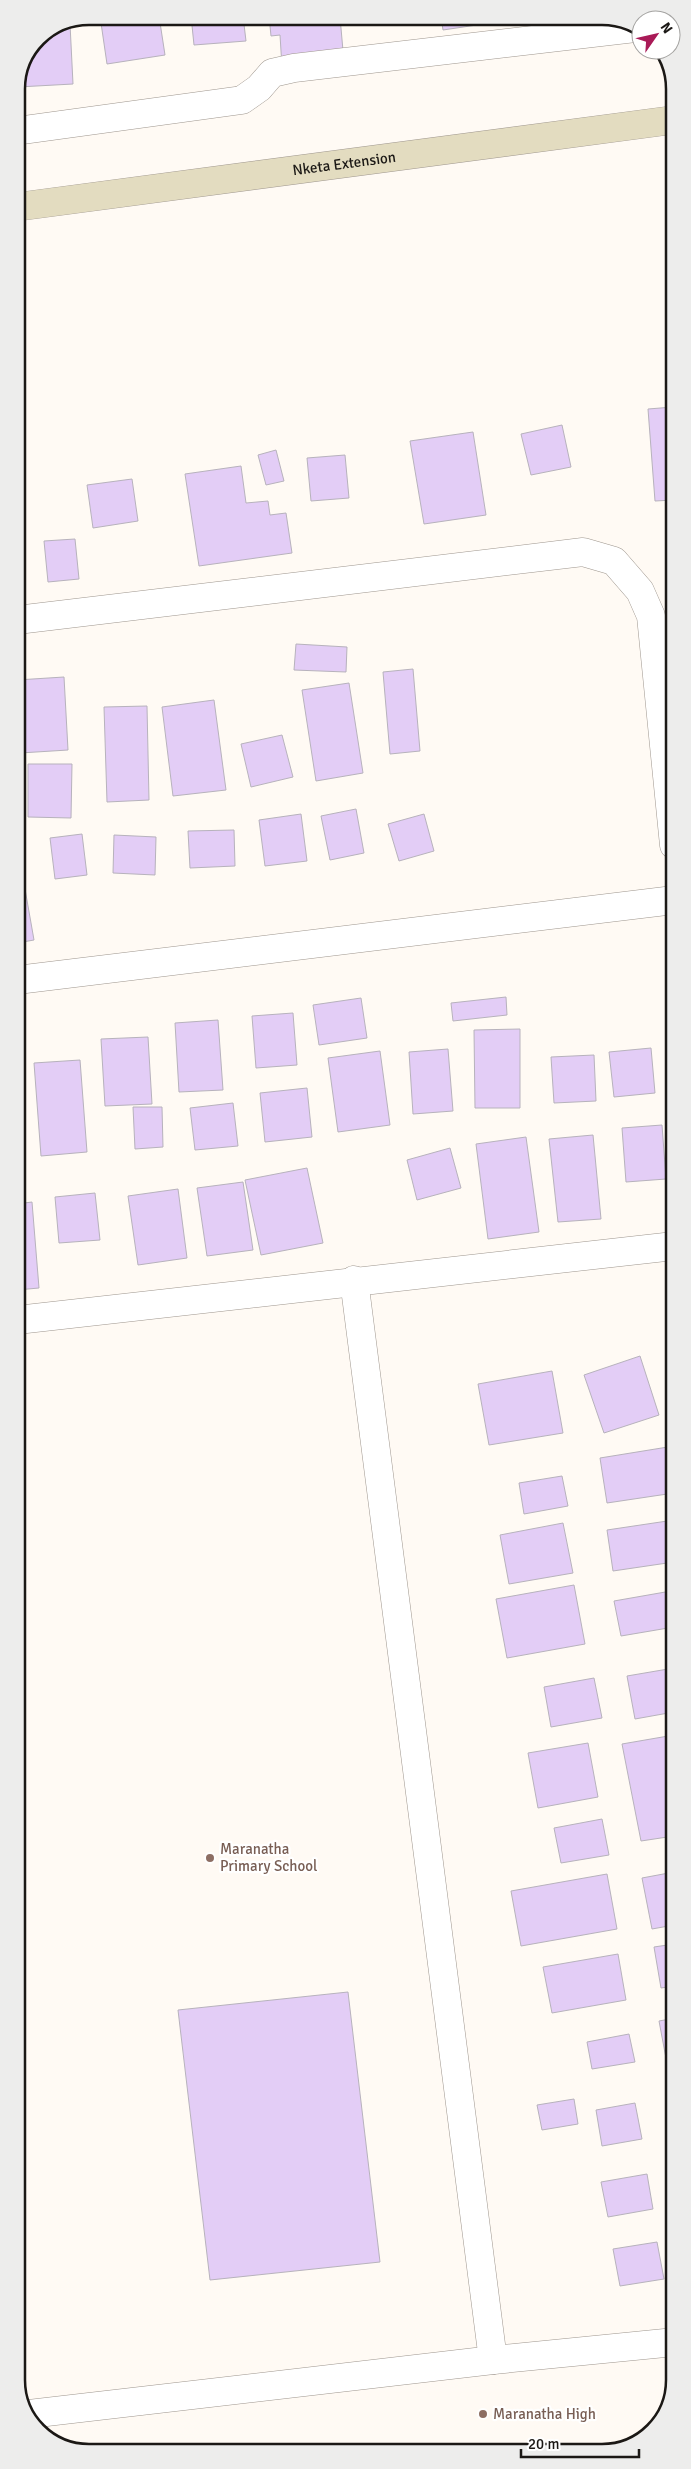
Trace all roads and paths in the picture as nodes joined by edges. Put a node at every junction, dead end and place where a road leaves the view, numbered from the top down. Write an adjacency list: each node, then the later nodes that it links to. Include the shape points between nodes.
1 (624, 29): 3 (street, via 294,68 272,74 242,100)
2 (666, 121): 4 (street, Nketa Extension)
3 (25, 130)
4 (25, 206)
5 (25, 619): 6 (street, via 583,552 614,561 640,591 651,616)
6 (666, 765)
7 (666, 901): 8 (street)
8 (25, 979)
9 (666, 1247): 10 (street)
10 (354, 1280): 11 (street); 13 (street)
11 (25, 1319)
12 (666, 2343): 13 (street)
13 (492, 2360): 14 (street)
14 (35, 2413)

